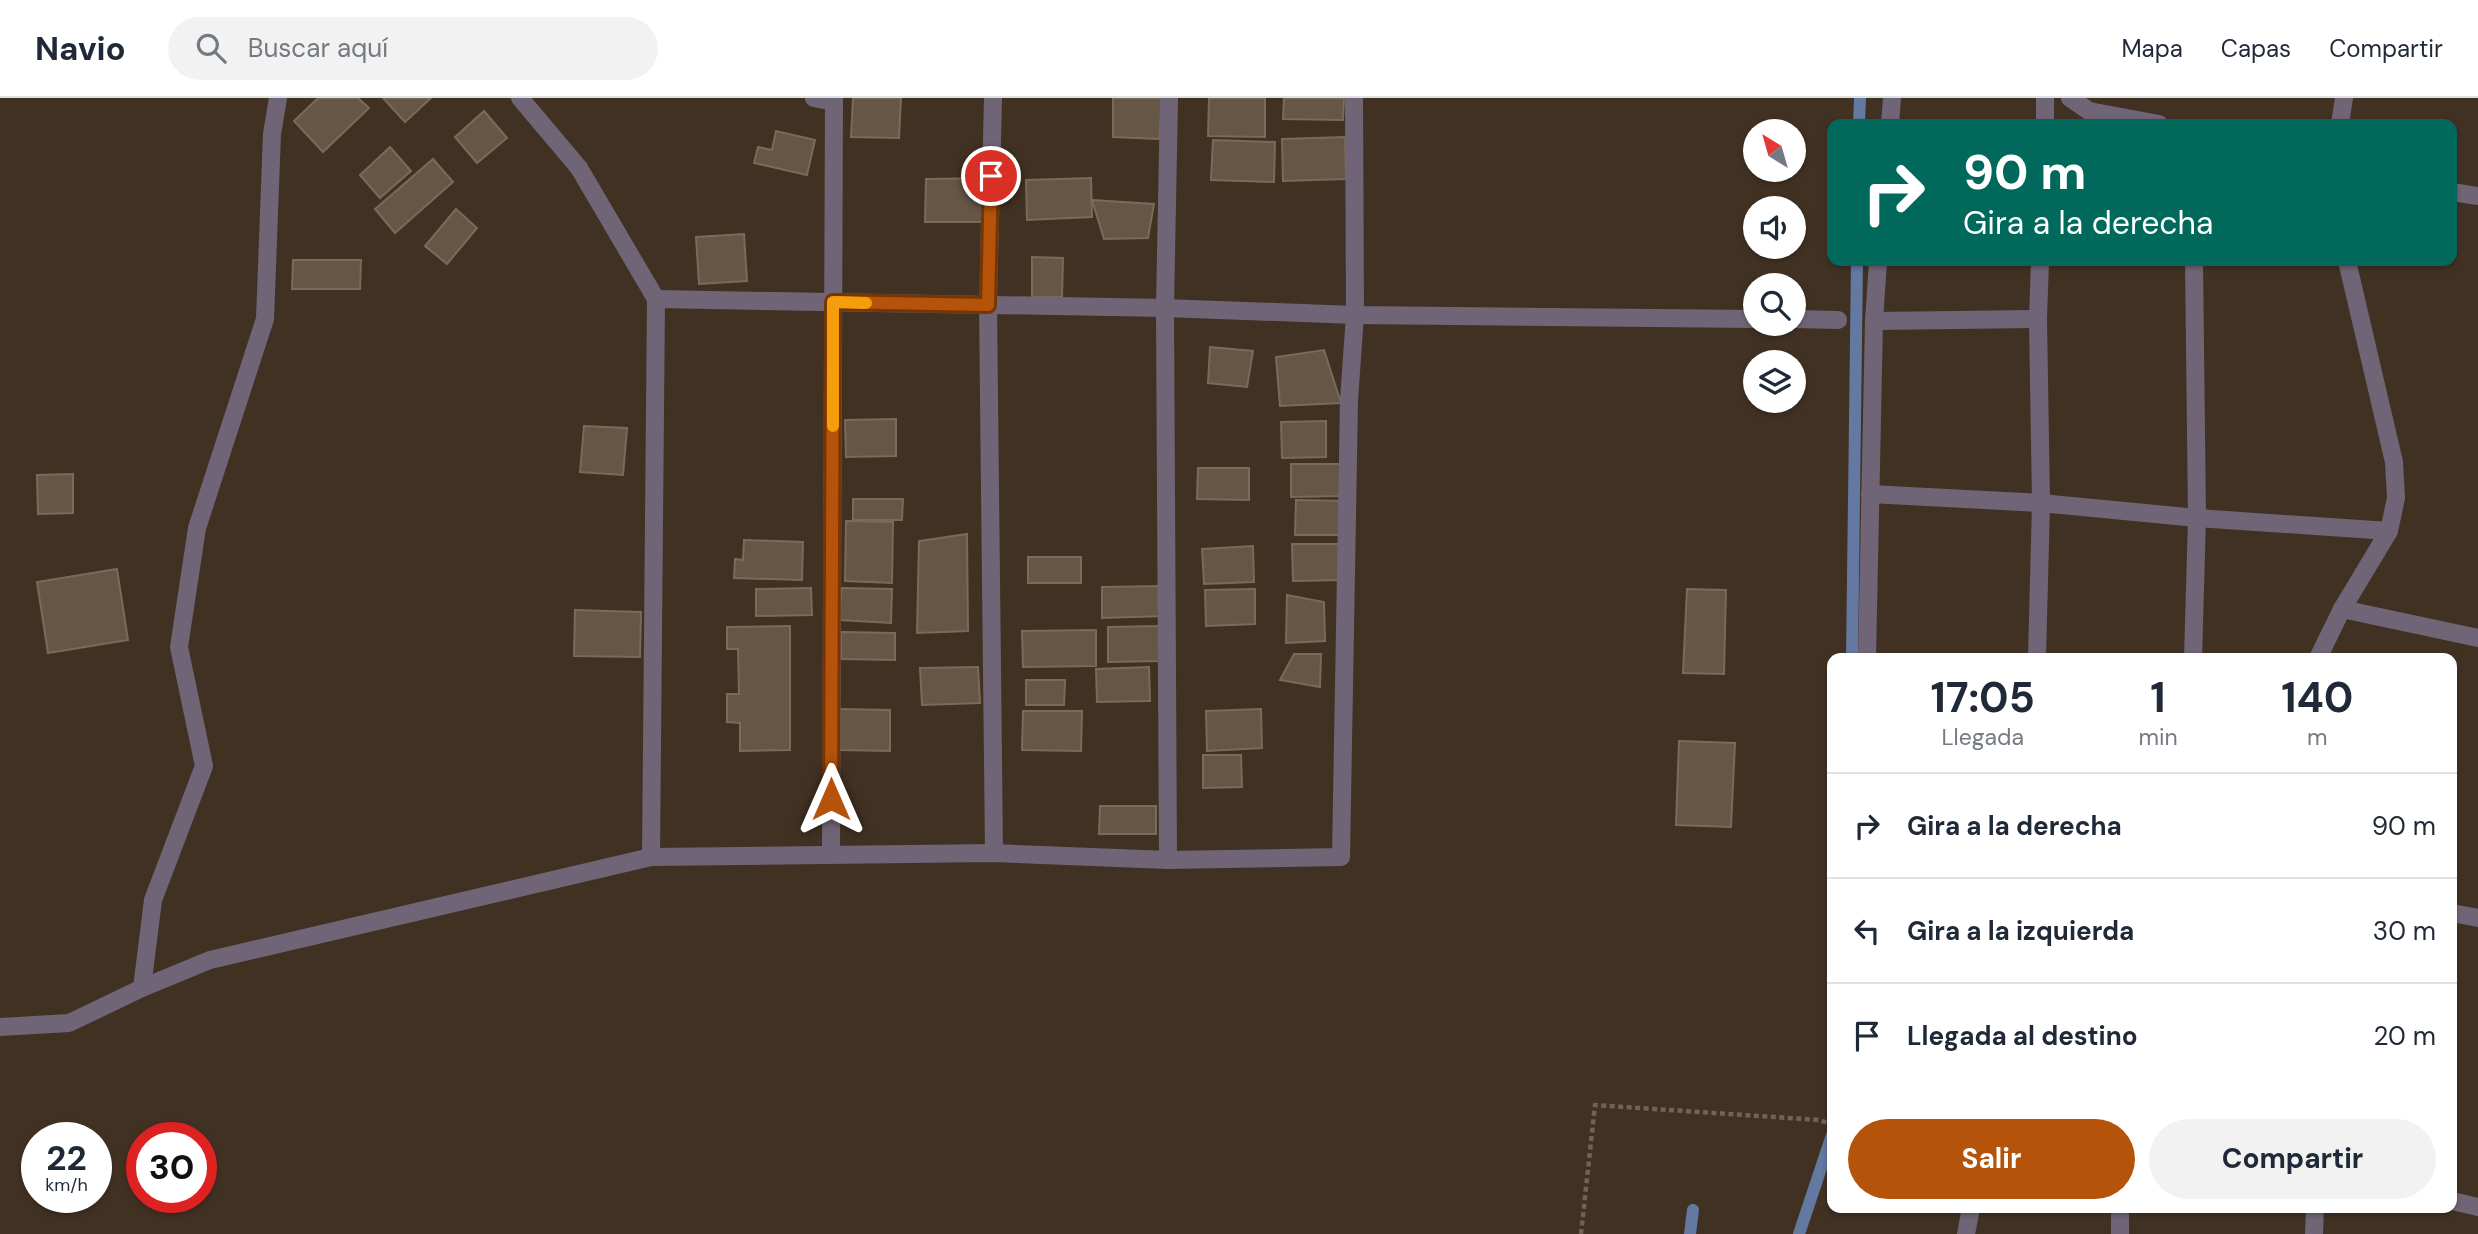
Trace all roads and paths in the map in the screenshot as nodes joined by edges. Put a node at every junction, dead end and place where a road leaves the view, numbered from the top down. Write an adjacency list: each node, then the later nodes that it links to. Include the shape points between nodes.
1 (278, 98): 49 (street, via 272,134 265,319 197,528 179,647 204,766 153,901)
2 (520, 98): 23 (street, via 579,168)
3 (814, 98): 11 (street)
4 (993, 98): 25 (street)
5 (1169, 98): 26 (street)
6 (1354, 98): 27 (street)
7 (1892, 98): 13 (street)
8 (2046, 98): 14 (street)
9 (2070, 98): 12 (street)
10 (2344, 98): 16 (street)
11 (834, 100): 24 (street)
12 (2090, 105): 15 (street)
13 (1890, 119)
14 (2045, 119)
15 (2141, 119)
16 (2341, 119)
17 (2457, 193): 18 (street)
18 (2478, 196)
19 (1878, 266): 32 (street)
20 (2040, 266): 30 (street)
21 (2194, 266): 35 (street)
22 (2348, 266): 36 (street, via 2394,462 2396,498)
23 (656, 299): 24 (street); 45 (street)
24 (833, 302): 25 (street); 44 (street)
25 (988, 305): 26 (street); 43 (street)
26 (1165, 308): 27 (street); 46 (street)
27 (1355, 315): 28 (street); 46 (street, via 1348,413 1341,857)
28 (1743, 319)
29 (1806, 319): 31 (street)
30 (2038, 319): 32 (street); 34 (street)
31 (1838, 320)
32 (1874, 321): 33 (street)
33 (1870, 494): 34 (street); 39 (street)
34 (2041, 503): 35 (street); 40 (street)
35 (2197, 518): 36 (street); 41 (street)
36 (2389, 531): 37 (street)
37 (2342, 609): 38 (street); 42 (street)
38 (2478, 638)
39 (1867, 653)
40 (2037, 653)
41 (2193, 653)
42 (2320, 653)
43 (994, 853): 44 (street); 46 (street)
44 (831, 854): 45 (street)
45 (650, 857): 49 (street, via 210,960)
46 (1168, 860)
47 (2457, 914): 48 (street)
48 (2478, 918)
49 (142, 988): 50 (street, via 69,1023)
50 (0, 1027)
51 (1827, 1122): 57 (path, via 1595,1105)
52 (2457, 1202): 53 (street)
53 (2478, 1207)
54 (1970, 1213): 58 (street)
55 (2120, 1213): 59 (street)
56 (2315, 1213): 60 (street)
57 (1581, 1234)
58 (1966, 1234)
59 (2120, 1234)
60 (2314, 1234)

